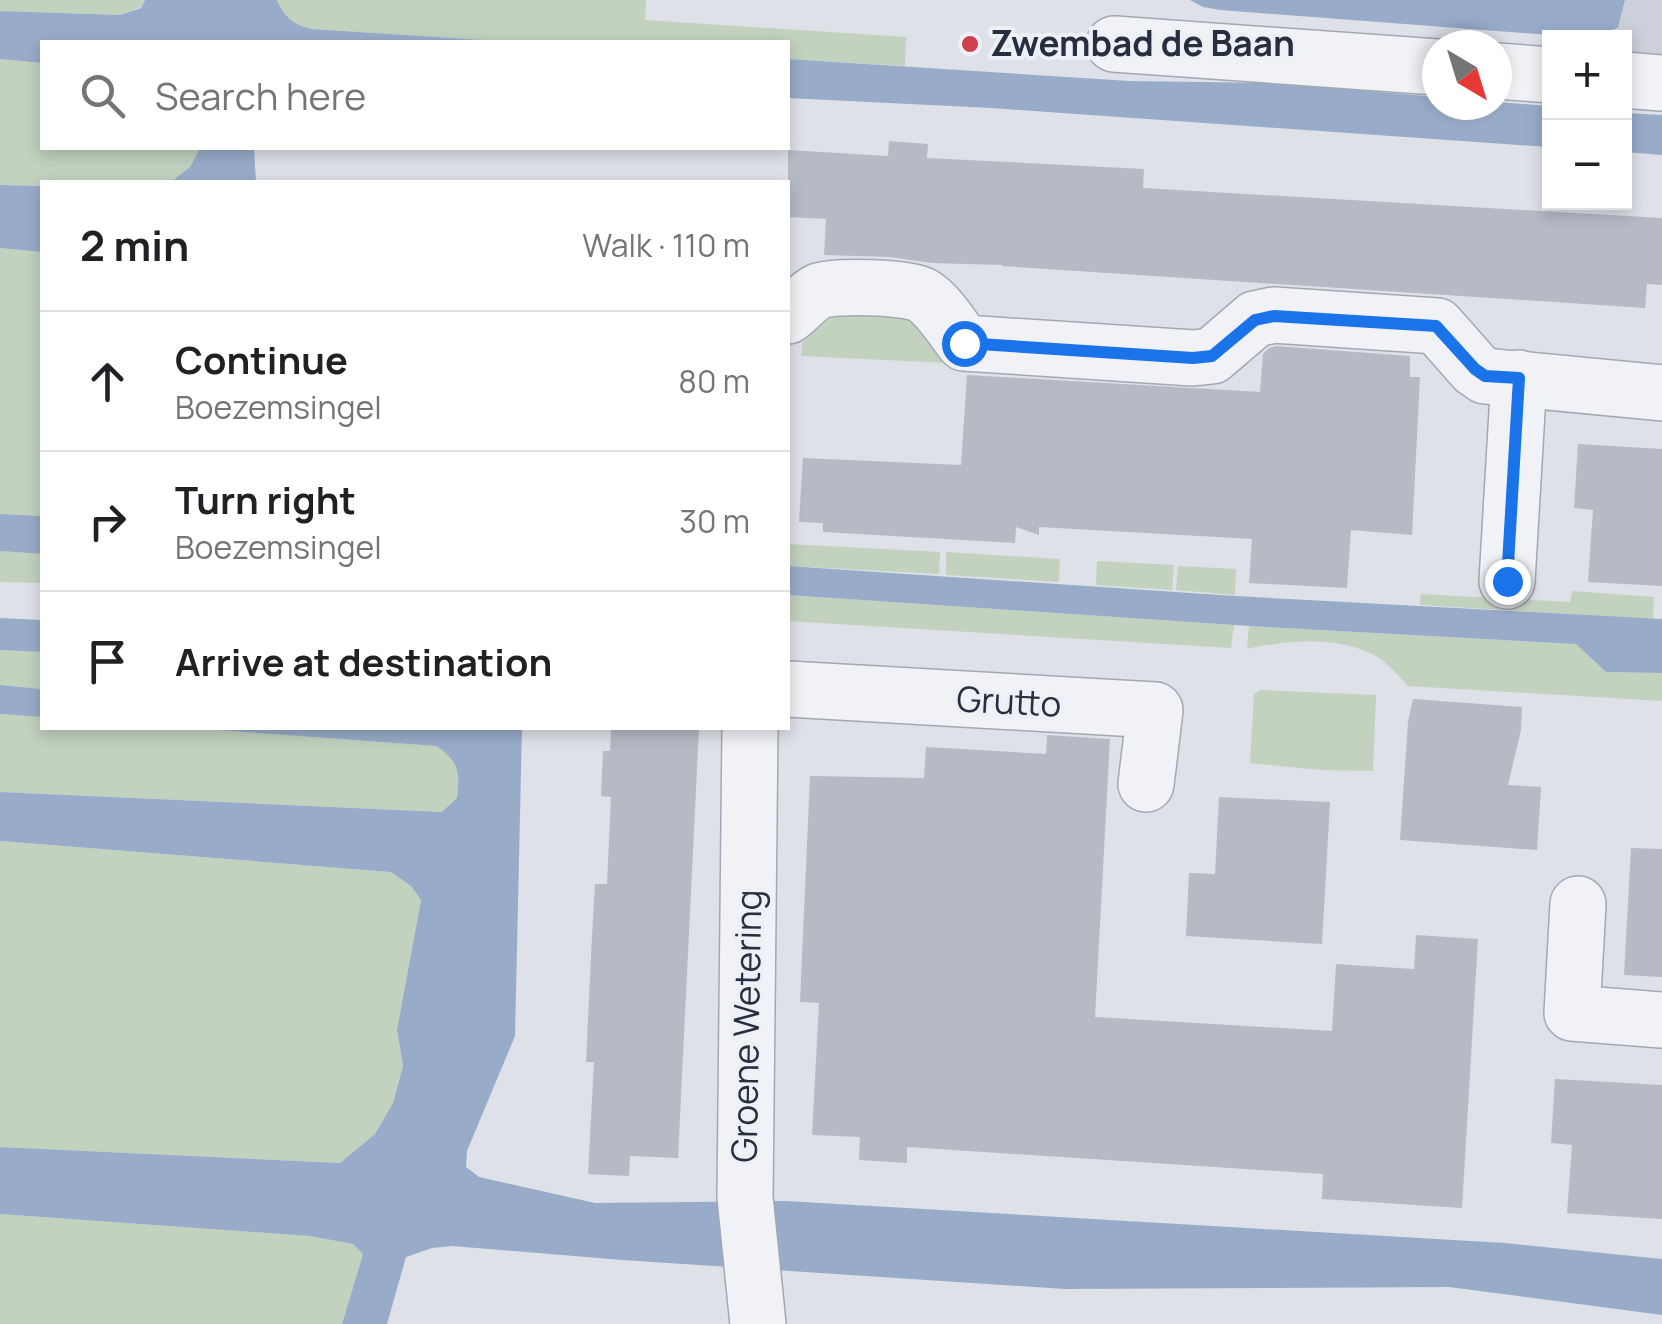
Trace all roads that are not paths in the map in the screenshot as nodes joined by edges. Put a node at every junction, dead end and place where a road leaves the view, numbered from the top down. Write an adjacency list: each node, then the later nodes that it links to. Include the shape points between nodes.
1 (1114, 44): 2 (street)
2 (1422, 66)
3 (1512, 72): 4 (street)
4 (1542, 74)
5 (1632, 80): 6 (street)
6 (1662, 82)
7 (790, 314): 8 (street, via 818,292 902,290 930,302 964,343 1193,358 1212,356 1255,320 1274,316 1436,326 1485,376)
8 (1519, 378): 9 (street); 10 (street)
9 (1662, 393)
10 (1507, 581)
11 (790, 689): 13 (street, Grutto, via 1155,710)
12 (750, 730): 16 (street, Groene Wetering, via 745,1198)
13 (1146, 784)
14 (1578, 904): 15 (street, via 1572,1013)
15 (1662, 1020)
16 (756, 1302)

